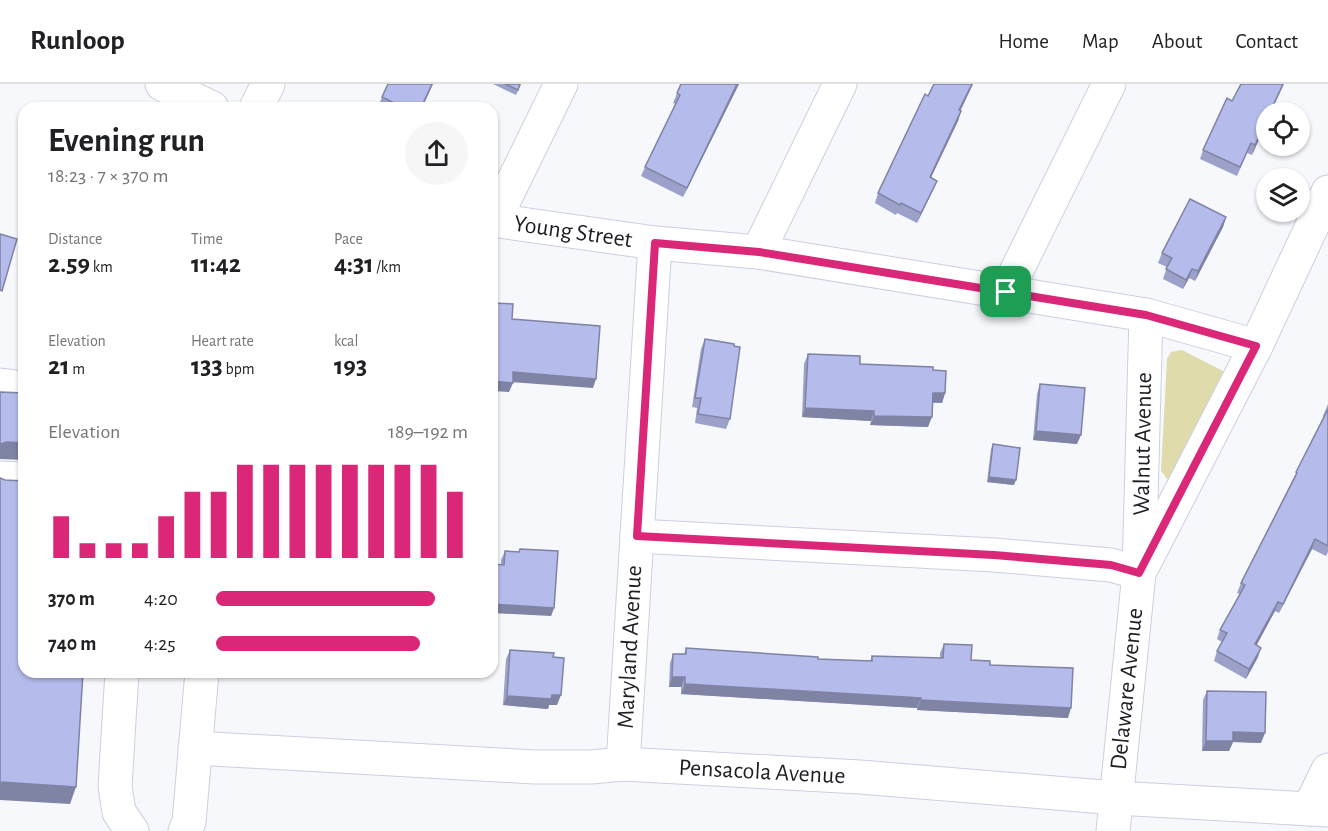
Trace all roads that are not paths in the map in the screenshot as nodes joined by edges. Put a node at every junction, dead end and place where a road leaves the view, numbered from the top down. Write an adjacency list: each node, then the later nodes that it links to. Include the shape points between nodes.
1 (162, 84): 6 (street)
2 (268, 84): 7 (street)
3 (561, 84): 9 (street)
4 (840, 84): 12 (street)
5 (1109, 84): 13 (street)
6 (200, 102)
7 (259, 102)
8 (1328, 192): 15 (street, Delaware Avenue)
9 (498, 211)
10 (498, 222): 11 (street, Young Street)
11 (655, 243): 12 (street, Young Street); 20 (street, Maryland Avenue)
12 (759, 252): 13 (street, Young Street)
13 (1006, 292): 14 (street, Young Street)
14 (1146, 315): 15 (street, Young Street); 21 (street, Walnut Avenue)
15 (1256, 346): 21 (street, Delaware Avenue)
16 (0, 385): 17 (street)
17 (18, 387)
18 (0, 478): 19 (street)
19 (18, 479)
20 (637, 536): 21 (street, via 994,555 1111,565); 25 (street, Maryland Avenue)
21 (1139, 573): 27 (street, Delaware Avenue)
22 (122, 678): 29 (street, via 115,786 119,812)
23 (201, 678): 24 (street)
24 (195, 748): 25 (street, Pensacola Avenue, via 535,767); 30 (street)
25 (623, 764): 27 (street, Pensacola Avenue, via 860,777)
26 (1328, 770): 28 (street)
27 (1116, 798): 28 (street, Pensacola Avenue); 31 (street)
28 (1318, 810)
29 (132, 831)
30 (185, 831)
31 (1113, 831)

